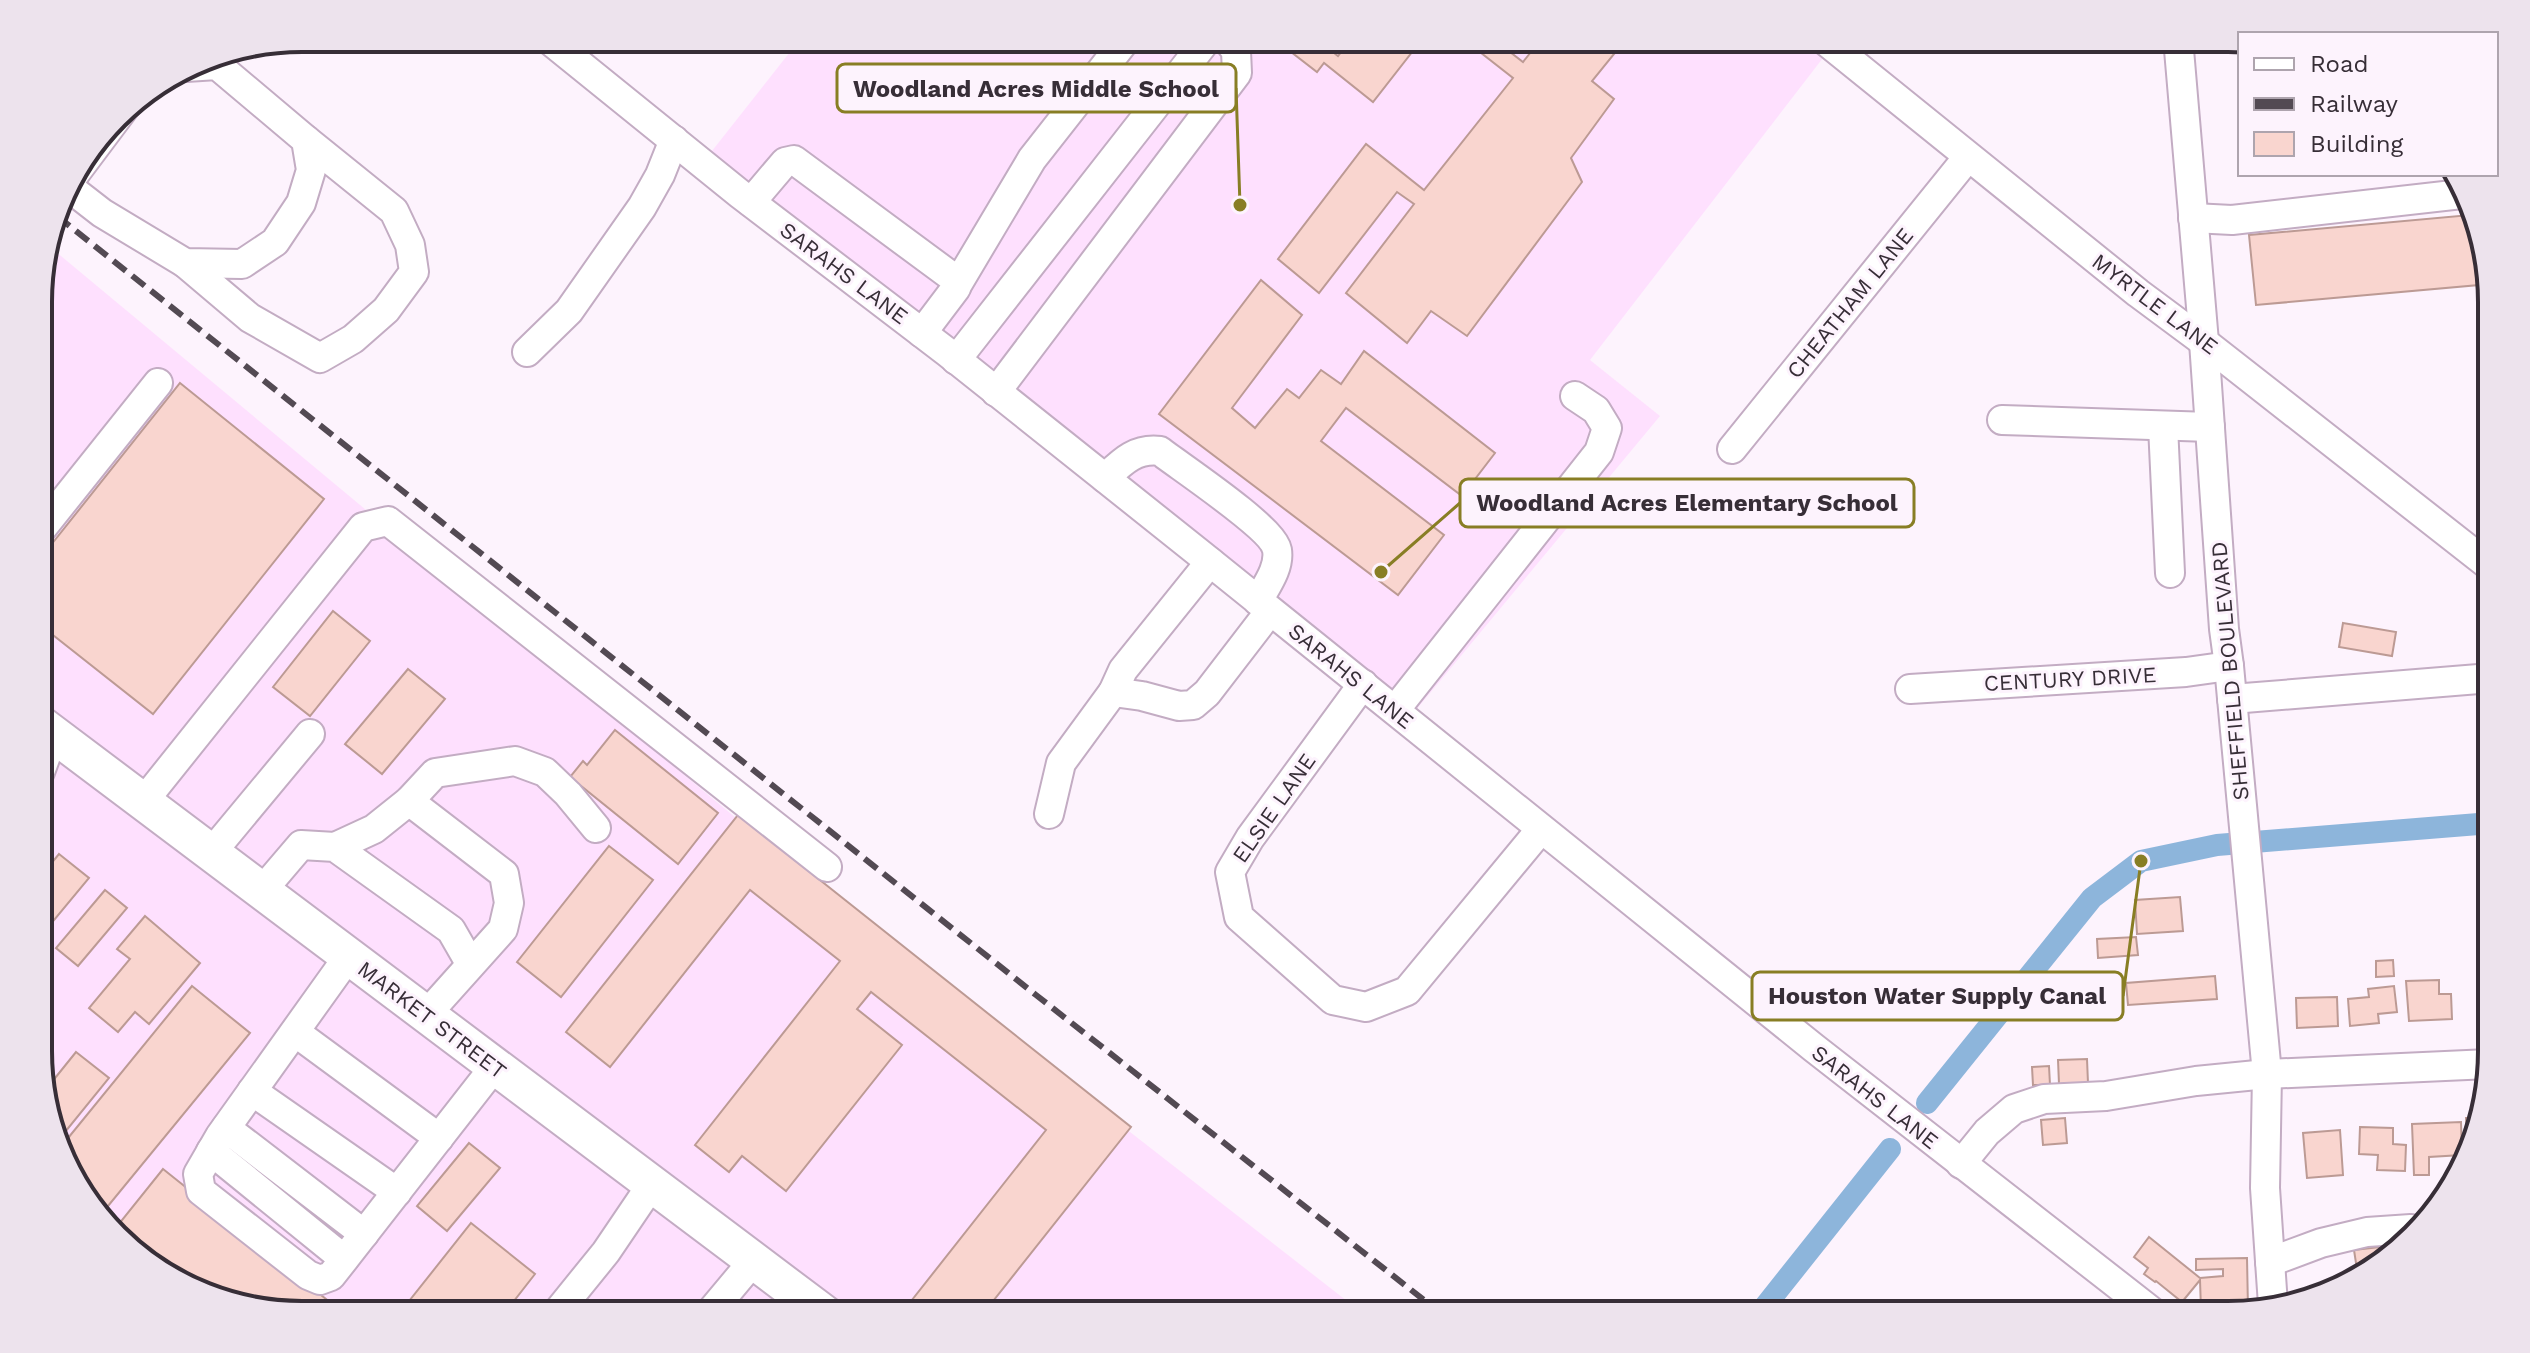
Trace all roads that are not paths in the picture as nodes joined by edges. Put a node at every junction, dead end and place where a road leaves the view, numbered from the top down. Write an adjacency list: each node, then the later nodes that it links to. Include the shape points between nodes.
1 (1839, 52): 10 (street, MYRTLE LANE)
2 (2179, 52): 14 (street, SHEFFIELD BOULEVARD)
3 (565, 53): 9 (street, SARAHS LANE)
4 (1116, 53): 16 (street, via 1032,159)
5 (1197, 53): 20 (street)
6 (1236, 53): 22 (street, via 1237,73)
7 (219, 66): 8 (street)
8 (306, 140): 15 (street, via 311,170 301,203 275,242 242,264); 15 (street, via 394,211 410,245 414,272 386,310 353,339 320,358 250,318)
9 (674, 140): 13 (street, SARAHS LANE); 19 (street, via 642,207 569,311)
10 (1968, 157): 18 (street, MYRTLE LANE); 27 (street, CHEATHAM LANE)
11 (77, 194): 15 (street)
12 (2454, 195): 14 (street, via 2232,220)
13 (751, 202): 16 (street, via 785,162 794,160); 17 (street, SARAHS LANE)
14 (2193, 218): 18 (street, SHEFFIELD BOULEVARD)
15 (185, 263)
16 (957, 285): 17 (street)
17 (922, 333): 20 (street, SARAHS LANE)
18 (2204, 342): 26 (street, SHEFFIELD BOULEVARD); 30 (street, MYRTLE LANE)
19 (527, 352)
20 (956, 360): 22 (street, SARAHS LANE)
21 (158, 383): 29 (street)
22 (996, 392): 28 (street, SARAHS LANE)
23 (1575, 396): 40 (street, via 1596,410 1607,428 1599,452)
24 (2002, 420): 25 (street)
25 (2163, 426): 26 (street); 32 (street)
26 (2210, 427): 34 (street, SHEFFIELD BOULEVARD)
27 (1732, 449)
28 (1105, 478): 31 (street, SARAHS LANE); 33 (street, via 1131,455 1160,451 1263,529 1277,548)
29 (53, 515)
30 (2478, 557)
31 (1210, 562): 33 (street, SARAHS LANE); 38 (street, via 1123,670)
32 (2170, 573)
33 (1264, 606): 36 (street, SARAHS LANE); 38 (street, via 1207,693 1193,705)
34 (2229, 666): 37 (street, CENTURY DRIVE); 39 (street, SHEFFIELD BOULEVARD)
35 (2478, 679): 39 (street)
36 (1363, 684): 40 (street, SARAHS LANE); 47 (street, ELSIE LANE, via 1230,872 1239,917 1333,1000 1366,1007 1407,991)
37 (1910, 689)
38 (1113, 692): 45 (street, via 1061,763)
39 (2232, 699): 58 (street, SHEFFIELD BOULEVARD)
40 (1395, 710): 47 (street, SARAHS LANE)
41 (52, 733): 44 (main road, MARKET STREET)
42 (310, 734): 49 (street)
43 (409, 801): 46 (street, via 435,773 515,761 545,772); 48 (street, via 374,829); 53 (street, via 504,874 509,903 503,929)
44 (143, 802): 49 (main road, MARKET STREET); 50 (street, via 363,527 388,521)
45 (1049, 814)
46 (596, 828)
47 (1541, 829): 62 (street, SARAHS LANE)
48 (335, 847): 51 (street, via 301,845); 53 (street, via 451,930)
49 (212, 852): 51 (main road, MARKET STREET)
50 (827, 867)
51 (261, 892): 52 (main road, MARKET STREET)
52 (348, 957): 54 (main road, MARKET STREET); 55 (street)
53 (470, 963): 54 (street)
54 (426, 1015): 57 (main road, MARKET STREET)
55 (295, 1032): 59 (street); 60 (street)
56 (2477, 1065): 58 (street)
57 (495, 1066): 60 (street); 63 (main road, MARKET STREET)
58 (2267, 1074): 62 (street, via 2044,1099 2014,1109); 68 (street, SHEFFIELD BOULEVARD)
59 (252, 1091): 61 (street); 64 (street)
60 (439, 1138): 64 (street)
61 (219, 1140): 66 (street); 66 (street, via 344,1259)
62 (1961, 1164): 70 (street, SARAHS LANE)
63 (652, 1184): 67 (main road, MARKET STREET); 71 (street)
64 (397, 1192): 66 (street)
65 (2402, 1230): 68 (street, via 2321,1243)
66 (364, 1234)
67 (754, 1260): 72 (street); 73 (main road, MARKET STREET)
68 (2270, 1262): 69 (street, SHEFFIELD BOULEVARD)
69 (2272, 1297)
70 (2137, 1300)
71 (566, 1301)
72 (720, 1301)
73 (807, 1301)

